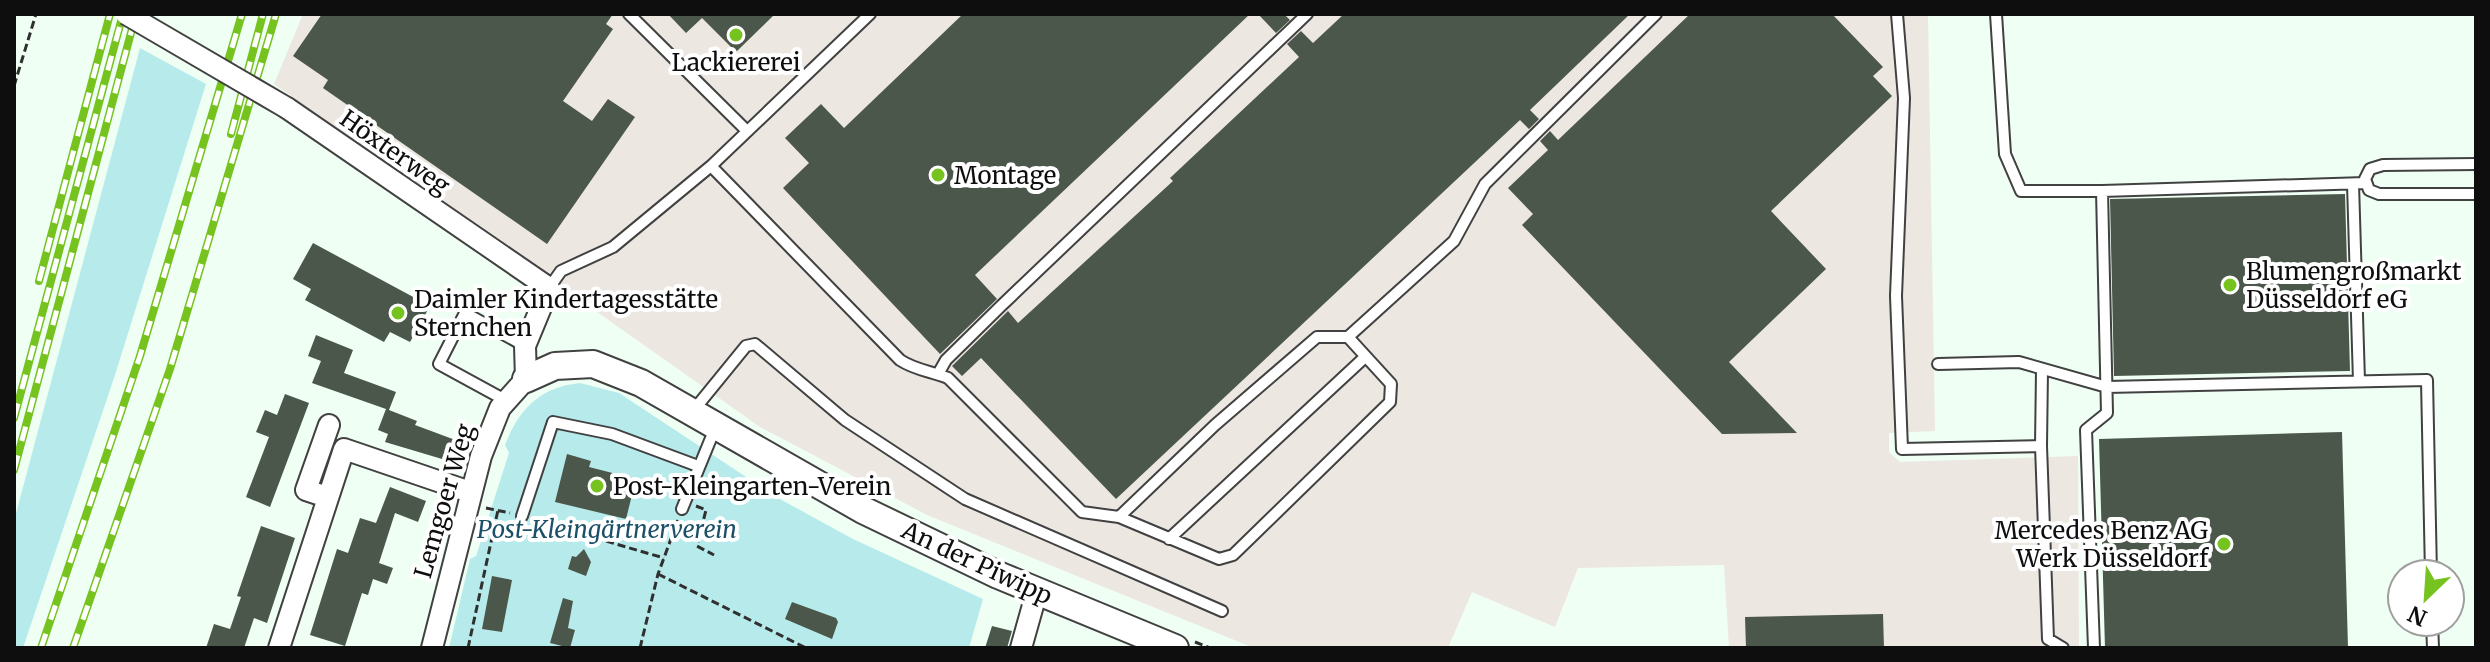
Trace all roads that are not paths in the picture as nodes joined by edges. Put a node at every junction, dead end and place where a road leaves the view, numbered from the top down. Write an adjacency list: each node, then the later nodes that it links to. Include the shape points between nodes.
1 (126, 14): 15 (street, Höxterweg, bridge, via 287,108)
2 (629, 14): 8 (lane)
3 (870, 14): 8 (lane)
4 (1307, 14): 21 (lane, via 1002,305)
5 (1656, 14): 16 (lane, via 1485,184 1454,241)
6 (1897, 14): 28 (lane, via 1904,98 1896,296 1902,449)
7 (1996, 14): 13 (lane, via 2005,154 2021,191)
8 (747, 131): 10 (lane)
9 (2476, 164): 11 (lane, via 2383,165 2370,169)
10 (711, 166): 15 (lane, via 613,247 561,271); 21 (lane, via 900,360)
11 (2365, 183): 12 (lane); 14 (lane, via 2374,193)
12 (2353, 184): 13 (lane); 23 (lane)
13 (2102, 191): 24 (lane)
14 (2476, 194)
15 (549, 288): 17 (street)
16 (1348, 337): 18 (lane); 35 (lane, via 1317,337)
17 (525, 346): 22 (street); 25 (lane, via 465,313 439,364)
18 (1364, 358): 36 (lane); 36 (lane, via 1391,384 1390,402 1233,555 1219,559)
19 (1938, 364): 20 (lane, via 2019,362)
20 (2042, 370): 24 (lane); 28 (lane)
21 (938, 374): 35 (lane, via 948,378 1082,512)
22 (526, 379): 25 (street, Lemgoer Weg); 26 (street, An der Piwipp, via 555,366 593,364)
23 (2359, 381): 24 (lane); 37 (lane, via 2427,380)
24 (2107, 387): 45 (lane, via 2107,413 2086,430)
25 (505, 400): 31 (street, Lemgoer Weg)
26 (692, 412): 27 (street, An der Piwipp); 39 (lane, via 746,346 755,344 845,420 965,499)
27 (716, 424): 30 (lane); 38 (street, An der Piwipp, via 863,510)
28 (2041, 446): 44 (lane, via 2048,639)
29 (344, 449): 31 (street); 32 (street); 32 (street, via 326,433 306,490)
30 (698, 466): 33 (lane); 34 (lane, via 612,434 553,422)
31 (470, 492): 41 (street, Lemgoer Weg)
32 (327, 497): 40 (street)
33 (684, 505)
34 (522, 516)
35 (1119, 517): 36 (lane)
36 (1169, 539)
37 (2431, 558)
38 (1037, 591): 42 (street); 43 (street, An der Piwipp)
39 (1222, 611)
40 (279, 648)
41 (432, 648)
42 (1021, 648)
43 (1175, 648)
44 (2063, 648)
45 (2094, 648)

